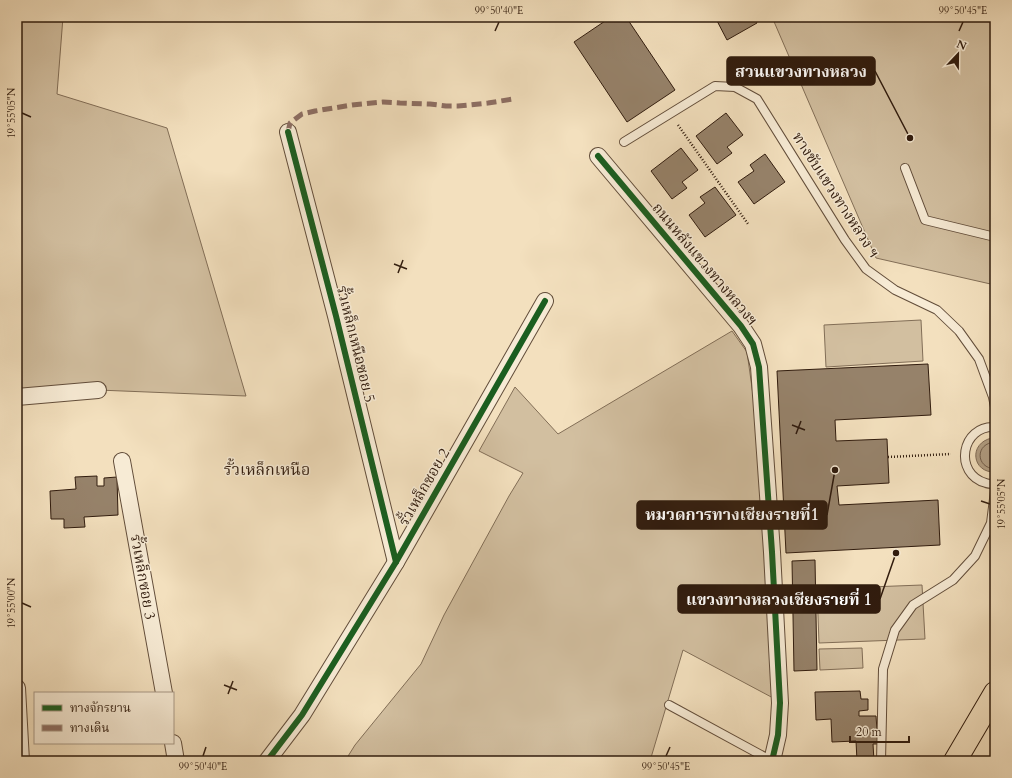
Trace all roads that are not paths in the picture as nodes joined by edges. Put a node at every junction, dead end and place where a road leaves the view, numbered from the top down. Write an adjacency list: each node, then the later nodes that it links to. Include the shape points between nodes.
1 (288, 132): 14 (street, รั้วเหล็กเหนือซอย 5)
2 (624, 142): 9 (lane, ทางขับแขวงทางหลวง ฯ, via 715,86 735,87 757,98 845,240 866,269 895,290 937,310 959,331 979,359)
3 (598, 156): 23 (street, ถนนหลังแขวงทางหลวงฯ, via 741,326 753,344 760,375 780,703 778,734)
4 (905, 168): 5 (lane, via 925,220)
5 (995, 237)
6 (545, 301): 14 (street, รั้วเหล็กซอย 2)
7 (98, 390): 8 (street)
8 (17, 397)
9 (995, 407)
10 (995, 427): 12 (lane, via 990,426 974,433 966,444 964,453 969,472 976,479)
11 (122, 461): 16 (street, รั้วเหล็กซอย 3)
12 (995, 484)
13 (995, 491): 24 (lane, via 991,523 975,556 953,580 913,605 895,630 883,669)
14 (396, 562): 22 (street, รั้วเหล็กซอย 2, via 302,715)
15 (17, 688): 20 (street)
16 (164, 692)
17 (995, 694): 25 (main road)
18 (669, 705): 23 (lane)
19 (173, 744): 21 (street)
20 (21, 761)
21 (176, 761)
22 (267, 761)
23 (772, 761)
24 (880, 761)
25 (956, 761)

